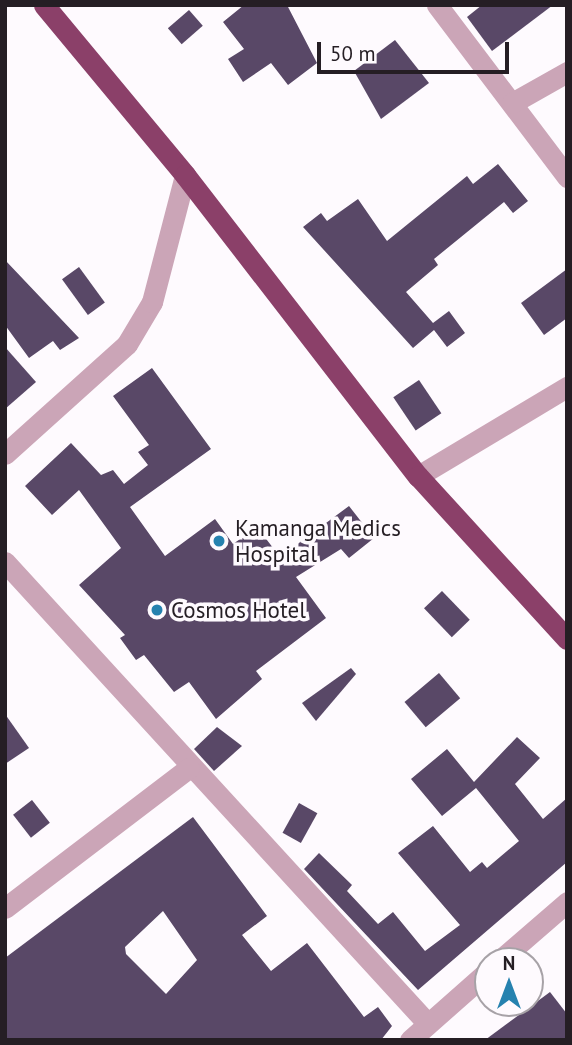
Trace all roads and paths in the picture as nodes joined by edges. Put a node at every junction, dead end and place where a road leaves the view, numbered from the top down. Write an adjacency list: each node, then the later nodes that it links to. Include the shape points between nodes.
1 (44, 5): 5 (highway)
2 (437, 5): 4 (street)
3 (567, 72): 4 (street)
4 (512, 103): 6 (street)
5 (185, 175): 8 (street, via 152,302 127,344 89,385); 9 (highway)
6 (567, 177)
7 (567, 387): 9 (street)
8 (5, 454)
9 (418, 476): 11 (highway)
10 (5, 562): 12 (street)
11 (567, 639)
12 (189, 768): 14 (street); 17 (street)
13 (567, 902): 15 (street)
14 (5, 908)
15 (515, 947)
16 (474, 983): 17 (street)
17 (428, 1024): 18 (street)
18 (410, 1040)

